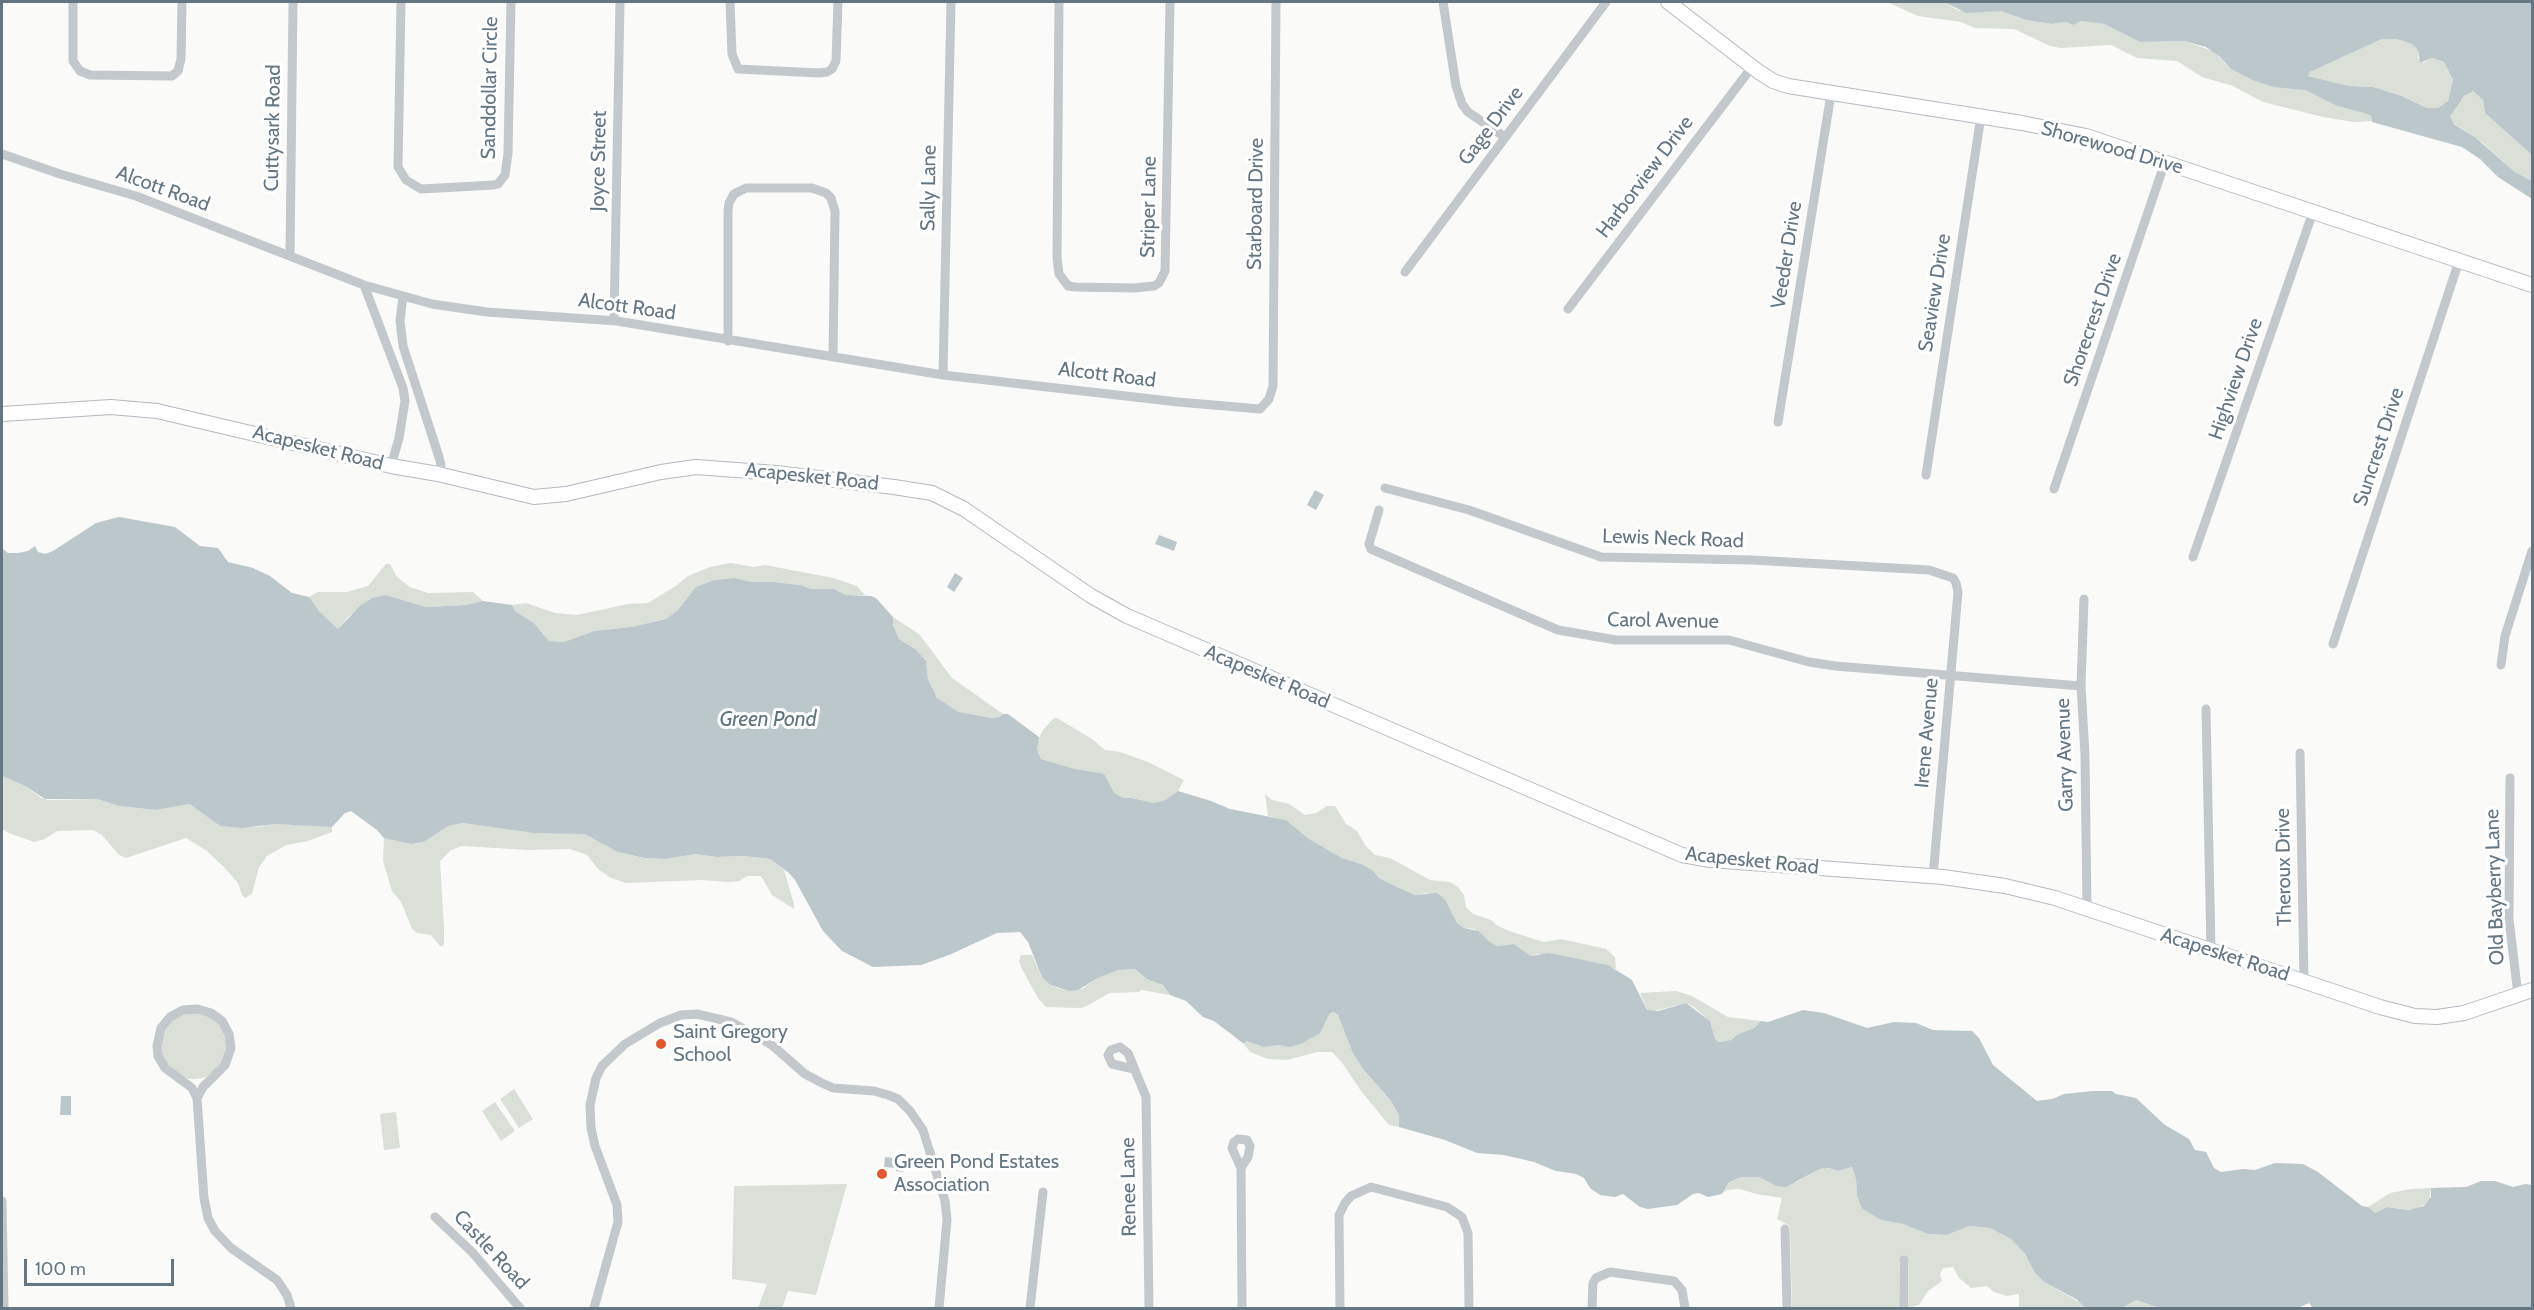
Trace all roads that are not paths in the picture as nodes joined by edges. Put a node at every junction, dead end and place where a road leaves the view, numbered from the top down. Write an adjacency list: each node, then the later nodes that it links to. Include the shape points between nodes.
1 (73, 2): 2 (street, via 73,62 80,71 90,75 172,76 181,59)
2 (182, 2)
3 (293, 2): 23 (street, Cuttysark Road)
4 (401, 2): 5 (street, Sanddollar Circle, via 398,167 406,180 421,189 494,185 505,175)
5 (510, 2)
6 (620, 2): 30 (street, Joyce Street)
7 (730, 2): 8 (street, via 732,54 738,69 819,73 832,69 836,61)
8 (838, 2)
9 (951, 2): 33 (street, Sally Lane)
10 (1059, 2): 11 (street, Striper Lane, via 1059,274 1068,286 1134,288 1154,286 1165,271)
11 (1170, 2)
12 (1276, 2): 34 (street, Starboard Drive, via 1273,386)
13 (1443, 2): 19 (street, via 1462,104)
14 (1606, 2): 19 (street, Gage Drive)
15 (1668, 2): 16 (main road, Shorewood Drive)
16 (1752, 67): 17 (main road, Shorewood Drive, via 1773,81); 29 (street, Harborview Drive)
17 (1831, 94): 18 (main road, Shorewood Drive); 36 (street, Veeder Drive)
18 (1981, 116): 21 (main road, Shorewood Drive, via 2086,136); 39 (street, Seaview Drive)
19 (1505, 137): 25 (street, Gage Drive)
20 (2, 154): 23 (street, Alcott Road, via 136,195)
21 (2165, 162): 22 (main road, Shorewood Drive); 41 (street, Shorecrest Drive)
22 (2313, 212): 24 (main road, Shorewood Drive); 44 (street, Highview Drive)
23 (290, 255): 26 (street, Alcott Road)
24 (2459, 261): 27 (main road, Shorewood Drive); 47 (street, Suncrest Drive)
25 (1405, 272)
26 (364, 285): 28 (street, Alcott Road); 37 (street, via 405,401)
27 (2532, 285)
28 (403, 296): 30 (street, Alcott Road, via 465,309); 38 (street, via 403,346 441,465)
29 (1568, 309)
30 (615, 320): 31 (street, Alcott Road)
31 (728, 340): 32 (street, Alcott Road); 32 (street, via 729,203 734,194 746,188 812,188 826,193 836,211)
32 (833, 357): 33 (street, Alcott Road)
33 (943, 375): 34 (street, Alcott Road, via 1178,402 1260,409)
34 (1266, 405)
35 (2, 414): 37 (main road, Acapesket Road, via 111,407 157,411)
36 (1778, 422)
37 (391, 466): 38 (main road, Acapesket Road)
38 (438, 474): 54 (main road, Acapesket Road, via 534,496 566,494 696,467 932,493 964,509 1126,616 1668,850 1710,860)
39 (1926, 475)
40 (1385, 488): 45 (street, Lewis Neck Road, via 1469,510 1601,557 1929,570 1953,578)
41 (2054, 489)
42 (1379, 510): 49 (street, Carol Avenue, via 1371,549 1558,630 1616,640 1729,640 1818,664)
43 (2532, 551): 48 (street, via 2505,636)
44 (2193, 557)
45 (1958, 592): 49 (street, Irene Avenue)
46 (2084, 599): 50 (street, Garry Avenue)
47 (2333, 644)
48 (2501, 665)
49 (1950, 677): 50 (street, Carol Avenue); 54 (street, Irene Avenue)
50 (2081, 686): 55 (street, Garry Avenue)
51 (2206, 709): 56 (street)
52 (2300, 753): 57 (street, Theroux Drive)
53 (2510, 778): 59 (street, Old Bayberry Lane, via 2509,920)
54 (1933, 876): 55 (main road, Acapesket Road, via 2005,886)
55 (2087, 909): 56 (main road, Acapesket Road)
56 (2211, 950): 57 (main road, Acapesket Road)
57 (2304, 981): 59 (main road, Acapesket Road, via 2396,1012 2426,1017 2464,1013)
58 (2532, 990): 59 (main road, Acapesket Road)
59 (2518, 995)
60 (1134, 1069): 74 (street, Renee Lane, via 1146,1097)
61 (197, 1098): 61 (street, via 225,1065 231,1043 218,1018 192,1009 167,1020 159,1032 157,1046 165,1068 192,1088); 69 (street, via 204,1198 211,1225 231,1248 277,1280)
62 (1241, 1168): 75 (street)
63 (1043, 1192): 73 (street)
64 (2, 1201): 68 (street)
65 (435, 1217): 70 (street, Castle Road, via 472,1252)
66 (1785, 1229): 80 (street)
67 (1904, 1260): 81 (street)
68 (4, 1308)
69 (291, 1308)
70 (520, 1308)
71 (594, 1308): 72 (street, via 618,1222 617,1204 591,1128 590,1105 596,1078 602,1066 625,1044 660,1023 697,1014 709,1015 753,1034 822,1083 888,1095 910,1111 923,1130 945,1201 947,1220)
72 (939, 1308)
73 (1030, 1308)
74 (1149, 1308)
75 (1242, 1308)
76 (1340, 1308): 77 (street, via 1339,1215 1351,1196 1371,1187 1447,1207 1462,1217 1467,1233)
77 (1469, 1308)
78 (1592, 1308): 79 (street, via 1593,1283 1610,1272 1674,1281 1682,1290)
79 (1685, 1308)
80 (1787, 1308)
81 (1904, 1308)

